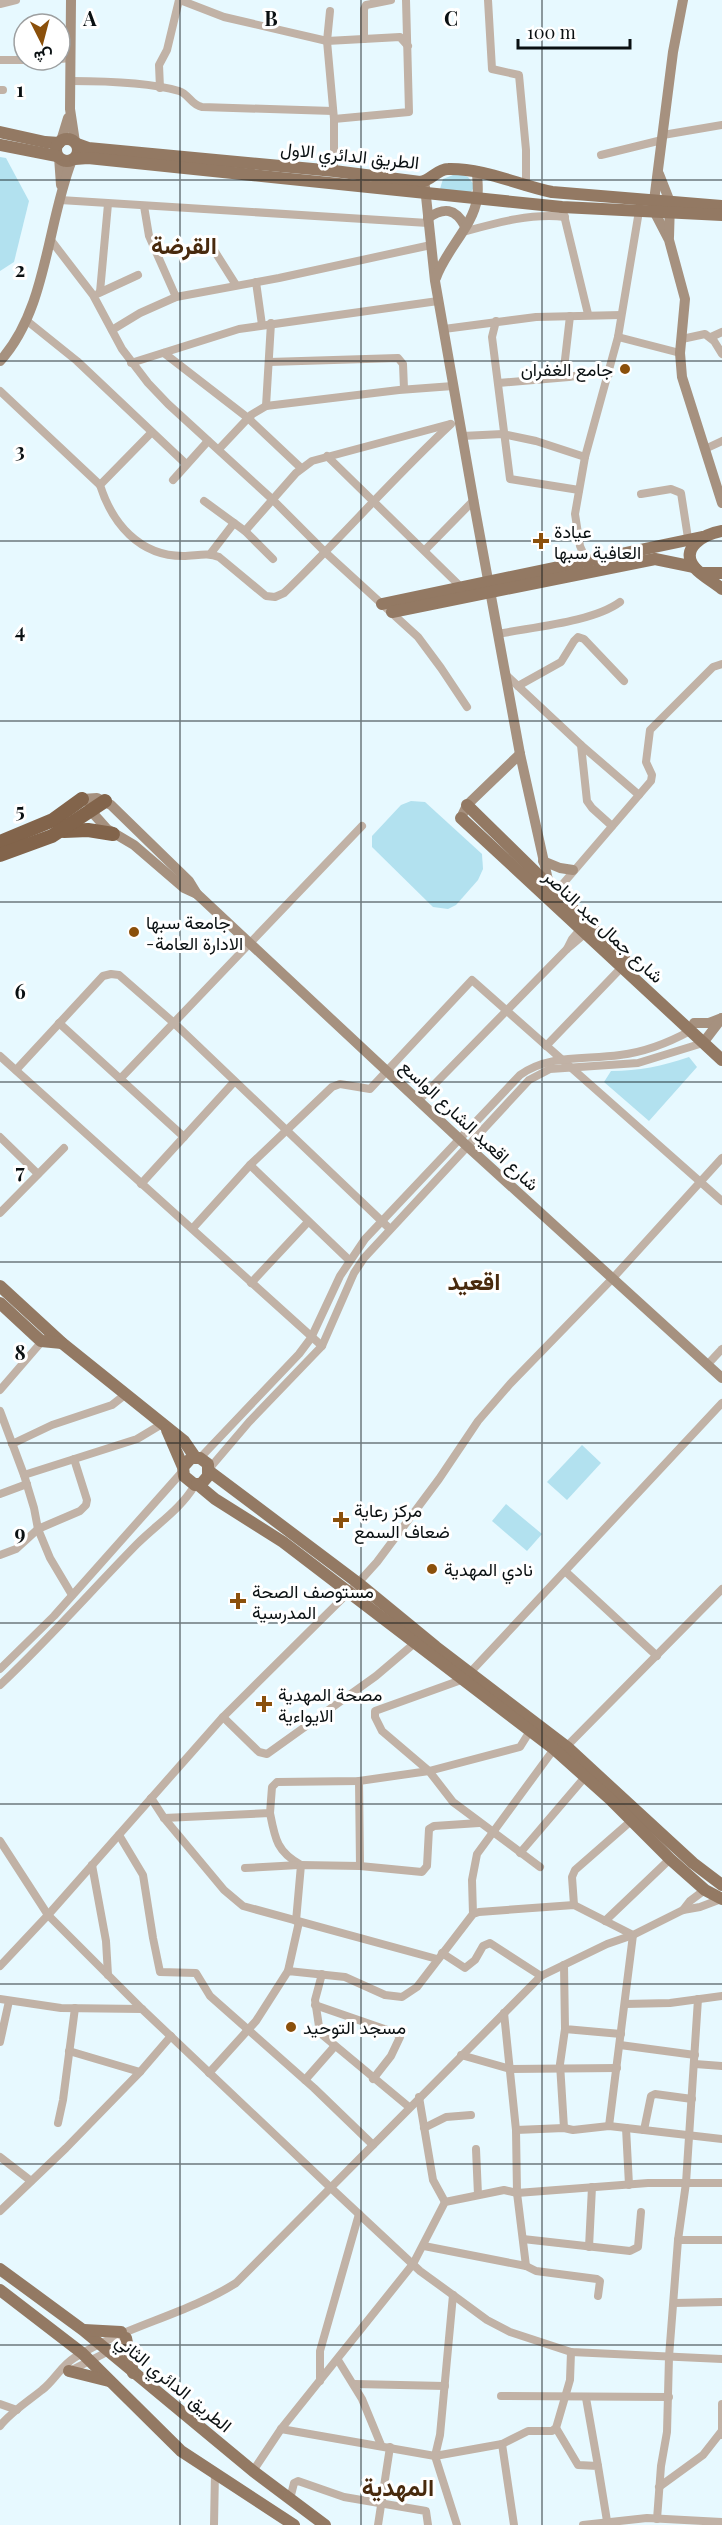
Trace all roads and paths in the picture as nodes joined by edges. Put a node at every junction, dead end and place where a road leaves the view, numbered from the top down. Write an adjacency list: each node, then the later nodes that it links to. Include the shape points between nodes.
1 (16, 0): 7 (street)
2 (180, 0): 10 (street, via 224,17); 14 (street, via 167,50 159,65)
3 (391, 0): 9 (street, via 366,5)
4 (406, 0): 11 (street)
5 (488, 0): 30 (street, via 492,69 519,75)
6 (683, 0): 19 (street)
7 (0, 4)
8 (330, 11): 10 (street)
9 (364, 39): 10 (street); 11 (street, via 400,37)
10 (327, 41): 16 (street)
11 (408, 46): 16 (street, via 409,112)
12 (69, 72): 13 (street)
13 (71, 81): 14 (street); 15 (street)
14 (160, 88): 16 (street, via 180,92 196,106)
15 (70, 109): 20 (street); 21 (street)
16 (334, 115): 26 (street)
17 (722, 125): 19 (street)
18 (0, 132): 20 (main road)
19 (662, 137): 23 (street); 28 (street)
20 (60, 142): 21 (main road, via 69,139); 24 (main road, via 56,147)
21 (76, 143): 25 (main road, via 78,154); 26 (main road, الطريق الدائري الاول, via 88,148)
22 (0, 145): 24 (main road)
23 (601, 155)
24 (58, 157): 25 (main road); 31 (street)
25 (74, 160): 29 (main road, الطريق الدائري الاول, via 88,158); 31 (street)
26 (334, 171): 29 (main road, الطريق الدائري الاول)
27 (477, 171): 29 (main road, الطريق الدائري الاول, via 442,170); 30 (main road, الطريق الدائري الاول); 32 (street)
28 (658, 171): 36 (street); 37 (street)
29 (425, 187): 32 (main road, الطريق الدائري الاول); 41 (street)
30 (526, 187): 36 (main road, الطريق الدائري الاول)
31 (60, 197): 33 (street); 43 (street)
32 (477, 199): 39 (main road, الطريق الدائري الاول); 42 (street)
33 (108, 204): 34 (street); 51 (street)
34 (144, 206): 41 (street); 52 (street, via 149,236)
35 (722, 206): 37 (main road, الطريق الدائري الاول)
36 (655, 207): 37 (main road, الطريق الدائري الاول); 38 (main road, الطريق الدائري الاول); 44 (street)
37 (670, 208): 40 (main road, الطريق الدائري الاول); 44 (street)
38 (639, 211): 39 (main road, الطريق الدائري الاول); 55 (street)
39 (563, 212): 42 (street); 54 (street)
40 (722, 216)
41 (428, 221): 42 (street, via 437,212 450,210 458,214); 45 (street)
42 (463, 229): 48 (street, via 440,264)
43 (49, 238): 51 (street); 57 (street)
44 (669, 240): 65 (street, via 685,299)
45 (430, 245): 48 (street); 49 (street)
46 (212, 247): 50 (street)
47 (138, 274): 51 (street)
48 (435, 281): 53 (street)
49 (256, 282): 50 (street); 59 (street)
50 (236, 285): 52 (street)
51 (97, 294): 61 (street)
52 (176, 297): 61 (street)
53 (438, 300): 59 (street); 60 (street)
54 (588, 314): 55 (street); 56 (street)
55 (621, 315): 63 (street)
56 (570, 316): 58 (street); 73 (street)
57 (26, 320): 69 (street); 81 (street, via 77,361)
58 (496, 321): 60 (street); 74 (street, via 492,337)
59 (266, 324): 66 (street); 70 (street)
60 (444, 329): 75 (street)
61 (112, 330): 71 (street)
62 (722, 332): 64 (street)
63 (618, 337): 67 (street); 72 (street)
64 (711, 337): 65 (street, via 705,334); 68 (street)
65 (682, 339): 67 (street)
66 (164, 353): 71 (street); 79 (street)
67 (680, 353): 87 (street, via 682,377)
68 (722, 354)
69 (0, 361)
70 (269, 362): 76 (street, via 398,358 403,364); 78 (street)
71 (131, 363): 84 (street)
72 (609, 374): 73 (street); 89 (street)
73 (564, 377): 74 (street)
74 (498, 383): 82 (street)
75 (453, 386): 76 (street); 80 (street)
76 (404, 389): 78 (street)
77 (0, 390): 93 (street)
78 (266, 406): 79 (street)
79 (248, 418): 86 (street); 91 (street)
80 (455, 422): 83 (street); 88 (street); 99 (street)
81 (151, 433): 90 (street); 93 (street)
82 (503, 434): 83 (street); 89 (street); 94 (street, via 510,479)
83 (462, 436): 97 (street)
84 (208, 441): 86 (street); 90 (street)
85 (722, 441): 87 (street)
86 (219, 449): 96 (street)
87 (705, 449): 100 (street)
88 (327, 456): 91 (street); 99 (street)
89 (585, 458): 94 (street)
90 (186, 464): 92 (street)
91 (301, 468): 96 (street)
92 (173, 480)
93 (100, 485): 107 (street, via 113,516 135,540 166,555)
94 (579, 490): 110 (street, via 577,530)
95 (641, 494): 105 (street, via 671,489 681,493)
96 (272, 499): 102 (street); 108 (street)
97 (474, 500): 106 (street); 114 (street)
98 (204, 501): 101 (street)
99 (372, 502): 106 (street); 108 (street)
100 (722, 503)
101 (234, 523): 102 (street); 107 (street)
102 (245, 531): 109 (street)
103 (722, 531): 104 (main road)
104 (702, 537): 105 (main road); 111 (main road, via 690,550 690,559)
105 (688, 538): 110 (main road)
106 (425, 550): 113 (street)
107 (211, 553): 108 (street, via 266,596 275,597)
108 (326, 554): 117 (street)
109 (273, 559)
110 (589, 567): 111 (main road, via 655,559); 114 (main road)
111 (698, 570): 112 (main road); 115 (main road)
112 (722, 573)
113 (461, 587): 114 (main road); 117 (main road)
114 (489, 587): 117 (main road); 118 (street)
115 (722, 589)
116 (620, 602): 118 (street, via 591,616)
117 (387, 608): 123 (street, via 430,653)
118 (498, 634): 120 (street)
119 (722, 663): 126 (street, via 713,667 651,730 646,762 652,778)
120 (505, 674): 122 (street); 125 (street)
121 (624, 681): 122 (street, via 578,637 561,662)
122 (518, 686): 124 (street)
123 (467, 707)
124 (581, 745): 126 (street); 132 (street, via 587,801)
125 (519, 754): 129 (street); 137 (street)
126 (639, 795): 132 (street)
127 (105, 801): 128 (highway); 140 (street, شارع اقعيد الشارع الواسع)
128 (88, 803): 133 (highway); 134 (street, شارع اقعيد الشارع الواسع); 135 (highway)
129 (467, 805): 130 (street); 139 (main road, شارع جمال عبد الناصر)
130 (461, 818): 139 (main road, شارع جمال عبد الناصر)
131 (362, 826): 142 (street)
132 (612, 826): 138 (street)
133 (62, 831): 134 (highway); 136 (highway)
134 (113, 834): 140 (street, شارع اقعيد الشارع الواسع, via 139,849 184,888)
135 (0, 842)
136 (0, 855)
137 (543, 861): 138 (street); 139 (street)
138 (573, 870): 139 (street)
139 (550, 892): 141 (main road, شارع جمال عبد الناصر)
140 (198, 894): 142 (street, شارع اقعيد الشارع الواسع)
141 (586, 928): 143 (main road, شارع جمال عبد الناصر); 144 (street); 148 (main road, شارع جمال عبد الناصر)
142 (251, 943): 147 (street); 157 (street, شارع اقعيد الشارع الواسع)
143 (622, 968): 148 (main road, شارع جمال عبد الناصر); 150 (street)
144 (507, 1012): 150 (street); 157 (street, via 472,980); 160 (street)
145 (722, 1018): 148 (street); 149 (street)
146 (59, 1023): 147 (street, via 103,976 111,974 119,975); 156 (street); 158 (street)
147 (174, 1023): 158 (street); 159 (street)
148 (692, 1027): 149 (main road, شارع جمال عبد الناصر); 153 (street, via 674,1040 642,1051)
149 (706, 1040): 151 (main road, شارع جمال عبد الناصر); 154 (main road, شارع جمال عبد الناصر); 155 (street, via 638,1063)
150 (546, 1046): 153 (street)
151 (722, 1048)
152 (0, 1056): 156 (street)
153 (564, 1059): 155 (street); 164 (street, via 532,1066 520,1075)
154 (722, 1060)
155 (572, 1068): 164 (street, via 550,1069 529,1080); 169 (street)
156 (16, 1070): 170 (street)
157 (387, 1071): 160 (street, شارع اقعيد الشارع الواسع); 161 (street, via 370,1089 349,1084 332,1088)
158 (120, 1079): 163 (street)
159 (234, 1082): 161 (street); 163 (street)
160 (418, 1100): 164 (street, شارع اقعيد الشارع الواسع)
161 (287, 1131): 167 (street); 174 (street)
162 (0, 1137): 168 (street)
163 (184, 1137): 170 (street)
164 (463, 1142): 174 (street); 176 (street); 178 (street, شارع اقعيد الشارع الواسع)
165 (64, 1149): 168 (street)
166 (722, 1158): 169 (street)
167 (250, 1165): 173 (street); 175 (street)
168 (38, 1173): 172 (street)
169 (700, 1181): 171 (street); 178 (street)
170 (141, 1184): 175 (street)
171 (722, 1202)
172 (0, 1213)
173 (308, 1222): 177 (street); 179 (street)
174 (380, 1222): 176 (street); 177 (street)
175 (193, 1228): 179 (street)
176 (390, 1229): 186 (street, via 354,1273)
177 (349, 1260): 183 (street)
178 (613, 1278): 188 (street, شارع اقعيد الشارع الواسع); 207 (street, via 478,1421 439,1479)
179 (250, 1283): 183 (street)
180 (0, 1286): 182 (main road)
181 (0, 1303): 184 (main road)
182 (52, 1332): 184 (street); 185 (main road)
183 (311, 1338): 186 (street); 196 (street)
184 (42, 1341): 185 (main road); 190 (street)
185 (62, 1343): 191 (main road)
186 (322, 1346): 199 (street)
187 (722, 1349): 188 (street)
188 (708, 1364): 189 (street, شارع اقعيد الشارع الواسع)
189 (722, 1378)
190 (0, 1389)
191 (126, 1394): 194 (main road); 195 (street, via 112,1405 52,1425)
192 (722, 1403): 206 (street)
193 (0, 1411): 195 (street)
194 (164, 1426): 196 (main road, via 184,1441); 197 (street); 198 (main road)
195 (12, 1444): 200 (street)
196 (197, 1458): 198 (main road, via 187,1460); 199 (main road, via 208,1464)
197 (74, 1459): 200 (street); 204 (street, via 86,1505)
198 (183, 1469): 202 (main road, via 186,1480); 209 (street)
199 (209, 1470): 202 (main road, via 206,1480); 207 (main road)
200 (24, 1475): 201 (street)
201 (27, 1484): 203 (street); 204 (street)
202 (196, 1484): 207 (main road); 214 (street, via 179,1507 140,1541)
203 (0, 1494)
204 (38, 1529): 205 (street, via 16,1549); 209 (street)
205 (0, 1555)
206 (566, 1572): 211 (street); 213 (street)
207 (354, 1587): 210 (main road); 213 (main road); 215 (street)
208 (722, 1589): 211 (street)
209 (72, 1595): 212 (street)
210 (416, 1642): 213 (main road); 215 (street, via 376,1676 267,1754 259,1752)
211 (657, 1656): 217 (street)
212 (0, 1669)
213 (468, 1676): 216 (main road, via 486,1699); 217 (main road); 218 (street, via 375,1711 382,1731)
214 (0, 1685)
215 (223, 1717): 221 (street)
216 (530, 1731): 217 (main road); 218 (street, via 520,1747)
217 (560, 1750): 219 (main road); 226 (street); 236 (main road)
218 (429, 1771): 220 (street); 225 (street, via 445,1794)
219 (585, 1777): 224 (main road); 229 (street)
220 (359, 1781): 222 (street, via 277,1782 272,1787); 233 (street)
221 (151, 1798): 223 (street); 227 (street)
222 (270, 1813): 223 (street); 232 (street, via 280,1849)
223 (164, 1818): 244 (street, via 235,1901 255,1911)
224 (631, 1821): 230 (main road); 239 (street, via 575,1870)
225 (479, 1823): 226 (street); 233 (street, via 429,1829 427,1866 422,1872)
226 (493, 1833): 229 (street); 241 (street, via 474,1862)
227 (119, 1835): 231 (street); 262 (street, via 143,1875 160,1972 196,1973 207,1993)
228 (0, 1841): 242 (street)
229 (520, 1853): 234 (street)
230 (670, 1859): 237 (main road); 243 (street)
231 (92, 1865): 242 (street); 251 (street)
232 (301, 1865): 233 (street); 235 (street); 244 (street)
233 (360, 1866)
234 (540, 1867)
235 (245, 1868)
236 (720, 1882): 237 (street)
237 (705, 1890): 238 (main road); 240 (street)
238 (722, 1899): 240 (street)
239 (574, 1905): 241 (street); 243 (street)
240 (682, 1910): 245 (street)
241 (473, 1914): 246 (street)
242 (48, 1915): 248 (street); 251 (street)
243 (605, 1921): 245 (street)
244 (298, 1922): 246 (street); 249 (street)
245 (633, 1935): 247 (street); 257 (street)
246 (439, 1956): 250 (street, via 417,1987 402,1997 385,1995 345,1977); 252 (street, via 465,1968 490,1943)
247 (564, 1965): 252 (street); 263 (street)
248 (0, 1966)
249 (288, 1971): 250 (street); 262 (street)
250 (322, 1974): 258 (street)
251 (108, 1975): 260 (street)
252 (541, 1976): 261 (street)
253 (722, 1996): 255 (street)
254 (0, 1999): 256 (street)
255 (698, 1999): 257 (street); 271 (street)
256 (9, 2001): 259 (street); 266 (street)
257 (626, 2004): 264 (street)
258 (315, 2005): 268 (street, via 320,2033); 279 (street, via 400,2037)
259 (75, 2008): 260 (street); 269 (street)
260 (142, 2009): 265 (street)
261 (504, 2013): 270 (street); 275 (street)
262 (249, 2029): 278 (street); 280 (street)
263 (565, 2029): 264 (street); 276 (street)
264 (621, 2034): 267 (street)
265 (171, 2036): 277 (street); 278 (street)
266 (0, 2042)
267 (620, 2044): 271 (street); 274 (street)
268 (334, 2047): 279 (street); 280 (street)
269 (69, 2051): 277 (street); 285 (street)
270 (461, 2055): 275 (street); 281 (street)
271 (695, 2055): 272 (street)
272 (695, 2064): 273 (street); 282 (street)
273 (722, 2066)
274 (617, 2068): 276 (street); 286 (street)
275 (510, 2069): 276 (street); 290 (street)
276 (560, 2070): 288 (street)
277 (140, 2072): 297 (street)
278 (209, 2073): 302 (street)
279 (373, 2079): 283 (street)
280 (305, 2080): 294 (street)
281 (419, 2097): 283 (street); 287 (street)
282 (692, 2099): 291 (street, via 651,2096); 292 (street)
283 (409, 2107): 294 (street)
284 (471, 2115): 287 (street, via 446,2117)
285 (58, 2123)
286 (609, 2126): 288 (street); 289 (street)
287 (424, 2128): 305 (street, via 433,2180)
288 (564, 2128): 290 (street)
289 (626, 2128): 291 (street); 300 (street)
290 (516, 2130): 303 (street)
291 (644, 2130): 292 (street)
292 (688, 2134): 293 (street); 298 (street)
293 (722, 2139)
294 (373, 2145): 302 (street)
295 (476, 2149): 304 (street)
296 (0, 2157): 297 (street)
297 (31, 2181): 306 (street)
298 (686, 2183): 299 (street); 300 (street); 310 (street)
299 (722, 2183)
300 (629, 2185): 301 (street)
301 (592, 2187): 303 (street); 313 (street)
302 (331, 2188): 308 (street); 323 (street, via 236,2283 207,2300)
303 (517, 2193): 304 (street, via 504,2190); 309 (street)
304 (478, 2195): 305 (street)
305 (445, 2202): 312 (street)
306 (0, 2211)
307 (641, 2212): 313 (street, via 636,2249)
308 (359, 2214): 314 (street); 333 (street, via 320,2350)
309 (523, 2239): 313 (street); 315 (street)
310 (678, 2240): 311 (street); 320 (street)
311 (722, 2240)
312 (424, 2246): 314 (street); 315 (street)
313 (589, 2247)
314 (413, 2264): 318 (street); 329 (street)
315 (526, 2266): 319 (street, via 536,2271 597,2279)
316 (0, 2269): 322 (main road, الطريق الدائري الثاني)
317 (0, 2290): 326 (main road, الطريق الدائري الثاني)
318 (453, 2295): 325 (street, via 510,2332); 336 (street)
319 (598, 2296)
320 (674, 2302): 321 (street); 327 (street)
321 (722, 2302)
322 (83, 2330): 323 (main road); 324 (main road, الطريق الدائري الثاني)
323 (126, 2334): 324 (street); 331 (main road)
324 (103, 2348): 326 (street); 331 (main road, الطريق الدائري الثاني)
325 (571, 2352): 327 (street); 338 (street)
326 (86, 2356): 330 (street); 332 (street, via 65,2365); 334 (main road, الطريق الدائري الثاني)
327 (669, 2357): 328 (street); 339 (street)
328 (722, 2359)
329 (338, 2360): 333 (street); 335 (street)
330 (69, 2371): 332 (street); 334 (main road)
331 (133, 2373): 353 (main road, الطريق الدائري الثاني)
332 (57, 2375): 343 (street)
333 (320, 2381): 346 (street)
334 (113, 2382): 354 (main road, الطريق الدائري الثاني, via 181,2451)
335 (355, 2384): 336 (street); 350 (street)
336 (444, 2386): 351 (street)
337 (501, 2396): 338 (street)
338 (566, 2397): 340 (street); 345 (street)
339 (669, 2397): 340 (street); 355 (street)
340 (586, 2398): 352 (street)
341 (0, 2404): 343 (street)
342 (722, 2404): 347 (street)
343 (17, 2410): 344 (street)
344 (0, 2426)
345 (556, 2428): 349 (street, via 528,2431); 352 (street, via 578,2466)
346 (281, 2429): 350 (street); 353 (street)
347 (721, 2432): 348 (street); 355 (street, via 703,2455)
348 (722, 2437)
349 (502, 2444): 351 (street); 368 (street)
350 (385, 2446): 351 (street); 357 (street)
351 (435, 2456): 367 (street)
352 (598, 2466): 359 (street)
353 (253, 2471): 356 (main road, الطريق الدائري الثاني)
354 (215, 2472): 362 (street); 363 (main road, الطريق الدائري الثاني)
355 (659, 2487): 358 (street)
356 (290, 2499): 357 (street, via 296,2481); 364 (main road, الطريق الدائري الثاني)
357 (381, 2504): 365 (street); 366 (street, via 426,2511)
358 (657, 2519): 360 (street); 361 (street)
359 (607, 2521): 360 (street); 369 (street)
360 (632, 2523)
361 (722, 2523)
362 (214, 2525)
363 (294, 2525)
364 (325, 2525)
365 (378, 2525)
366 (429, 2525)
367 (457, 2525)
368 (514, 2525)
369 (583, 2525)

